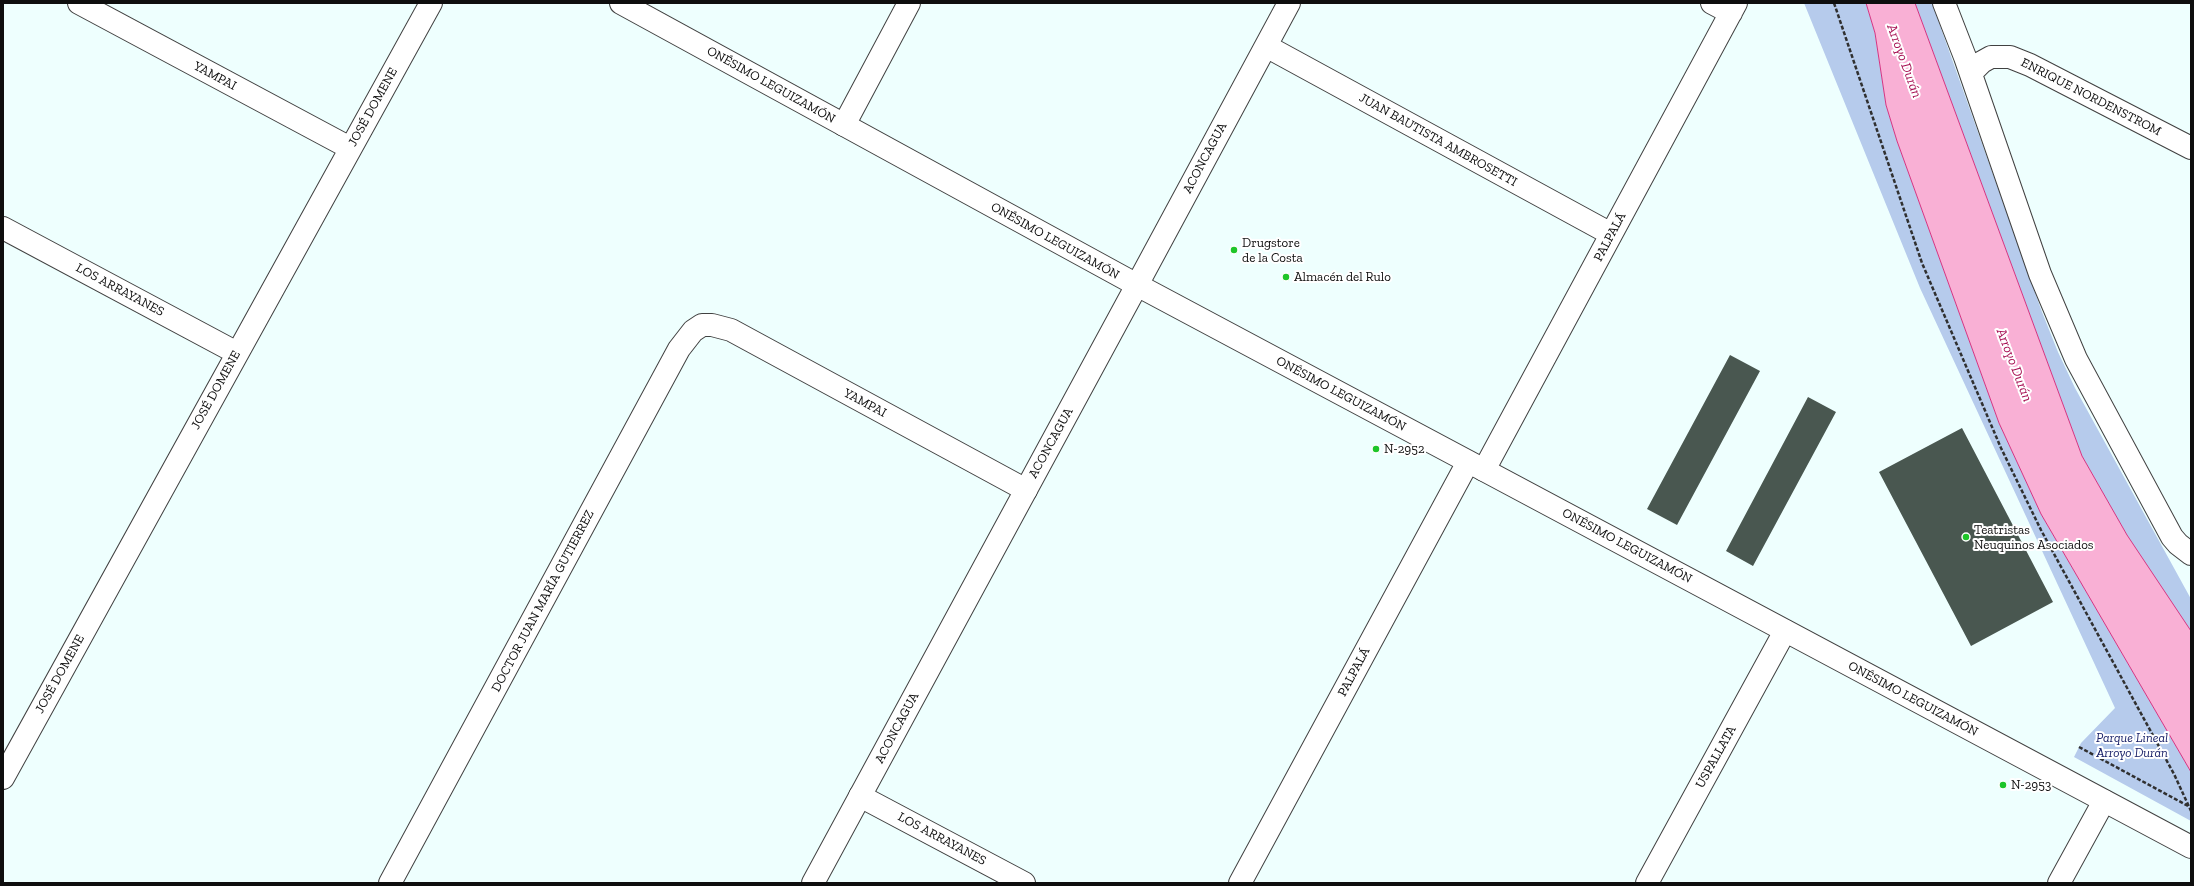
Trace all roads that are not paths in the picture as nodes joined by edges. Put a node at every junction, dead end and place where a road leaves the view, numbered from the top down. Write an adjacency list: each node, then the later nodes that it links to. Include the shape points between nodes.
1 (79, 3): 11 (street, YAMPAI)
2 (431, 3): 11 (street, JOSÉ DOMENE)
3 (621, 3): 10 (street, ONÉSIMO LEGUIZAMÓN)
4 (909, 3): 10 (street)
5 (1289, 3): 8 (street, ACONCAGUA)
6 (1944, 3): 9 (street)
7 (1726, 6): 14 (street, PALPALÁ)
8 (1266, 46): 14 (street, JUAN BAUTISTA AMBROSETTI); 15 (street, ACONCAGUA)
9 (1970, 74): 12 (street, ENRIQUE NORDENSTROM, via 1991,57 2010,57); 20 (street, via 2040,274 2076,359 2172,537)
10 (844, 125): 15 (street, ONÉSIMO LEGUIZAMÓN)
11 (350, 148): 17 (street, JOSÉ DOMENE)
12 (2191, 148)
13 (3, 228): 17 (street, LOS ARRAYANES)
14 (1611, 234): 18 (street, PALPALÁ)
15 (1137, 285): 18 (street, ONÉSIMO LEGUIZAMÓN); 19 (street, ACONCAGUA)
16 (702, 325): 19 (street, YAMPAI, via 731,330); 26 (street, DOCTOR JUAN MARÍA GUTIERREZ, via 693,331 680,349)
17 (237, 353): 22 (street, JOSÉ DOMENE)
18 (1476, 466): 21 (street, ONÉSIMO LEGUIZAMÓN); 29 (street, PALPALÁ)
19 (1026, 490): 23 (street, ACONCAGUA)
20 (2191, 554)
21 (1785, 631): 24 (street, ONÉSIMO LEGUIZAMÓN); 30 (street, USPALLATA)
22 (3, 778)
23 (860, 796): 27 (street, ACONCAGUA); 28 (street, LOS ARRAYANES)
24 (2104, 801): 25 (street, ONÉSIMO LEGUIZAMÓN); 31 (street)
25 (2191, 847)
26 (390, 883)
27 (813, 883)
28 (1024, 883)
29 (1240, 883)
30 (1647, 883)
31 (2059, 883)

